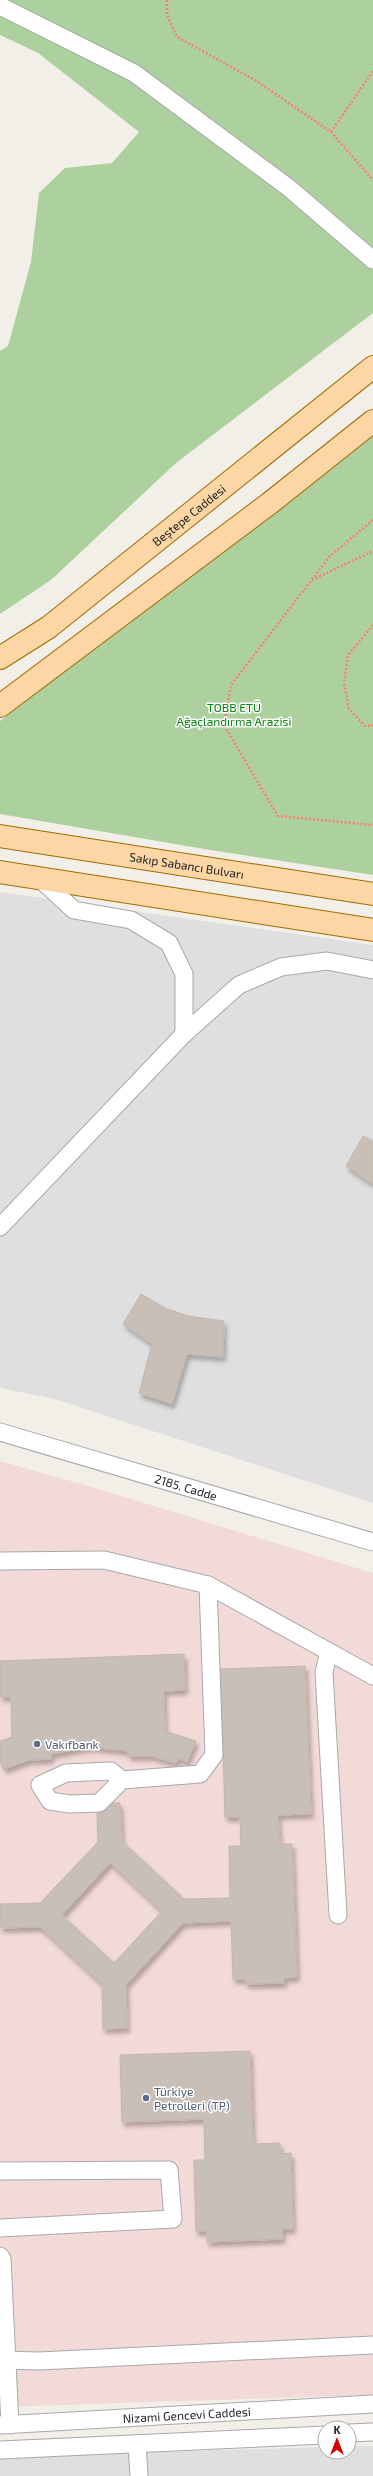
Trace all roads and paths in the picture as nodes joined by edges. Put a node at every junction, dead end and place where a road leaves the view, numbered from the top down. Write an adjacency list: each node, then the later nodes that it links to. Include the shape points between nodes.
1 (166, 0): 4 (path, via 167,15 177,37 255,80)
2 (0, 6): 6 (street, via 134,73 289,188)
3 (373, 71): 4 (path)
4 (331, 132): 5 (path)
5 (373, 180)
6 (373, 260)
7 (373, 367): 13 (main road, Beştepe Caddesi, via 49,627)
8 (373, 420): 14 (main road, via 270,503)
9 (373, 520): 11 (path, via 330,556)
10 (373, 551): 11 (path)
11 (311, 581): 16 (path, via 231,685 224,725 278,816)
12 (373, 625): 15 (path, via 348,655 344,682 348,709 365,726)
13 (0, 658)
14 (0, 706)
15 (373, 726)
16 (373, 825)
17 (0, 836): 20 (main road, Sakıp Sabancı Bulvarı)
18 (0, 872): 19 (main road)
19 (38, 878): 21 (main road); 23 (street, via 74,910 131,920 169,943 184,974)
20 (373, 894)
21 (373, 930)
22 (373, 970): 23 (street, via 326,961 281,967 240,985)
23 (184, 1034): 24 (street)
24 (0, 1227)
25 (0, 1432): 26 (street, 2185. Cadde)
26 (373, 1542)
27 (0, 1562): 28 (street, via 104,1560)
28 (208, 1585): 29 (street); 31 (street, via 214,1755 200,1774)
29 (329, 1652): 30 (street); 32 (street, via 324,1672)
30 (373, 1676)
31 (122, 1780)
32 (338, 1915)
33 (0, 2171): 34 (street, via 169,2170 173,2219)
34 (0, 2228)
35 (0, 2256): 37 (street)
36 (373, 2345): 37 (street, via 39,2360)
37 (3, 2359): 39 (street)
38 (373, 2404): 39 (street, Nizami Gencevi Caddesi)
39 (5, 2425)
40 (373, 2432): 41 (street)
41 (357, 2433)
42 (317, 2435): 43 (street)
43 (137, 2444): 44 (street); 45 (street)
44 (0, 2450)
45 (139, 2476)

